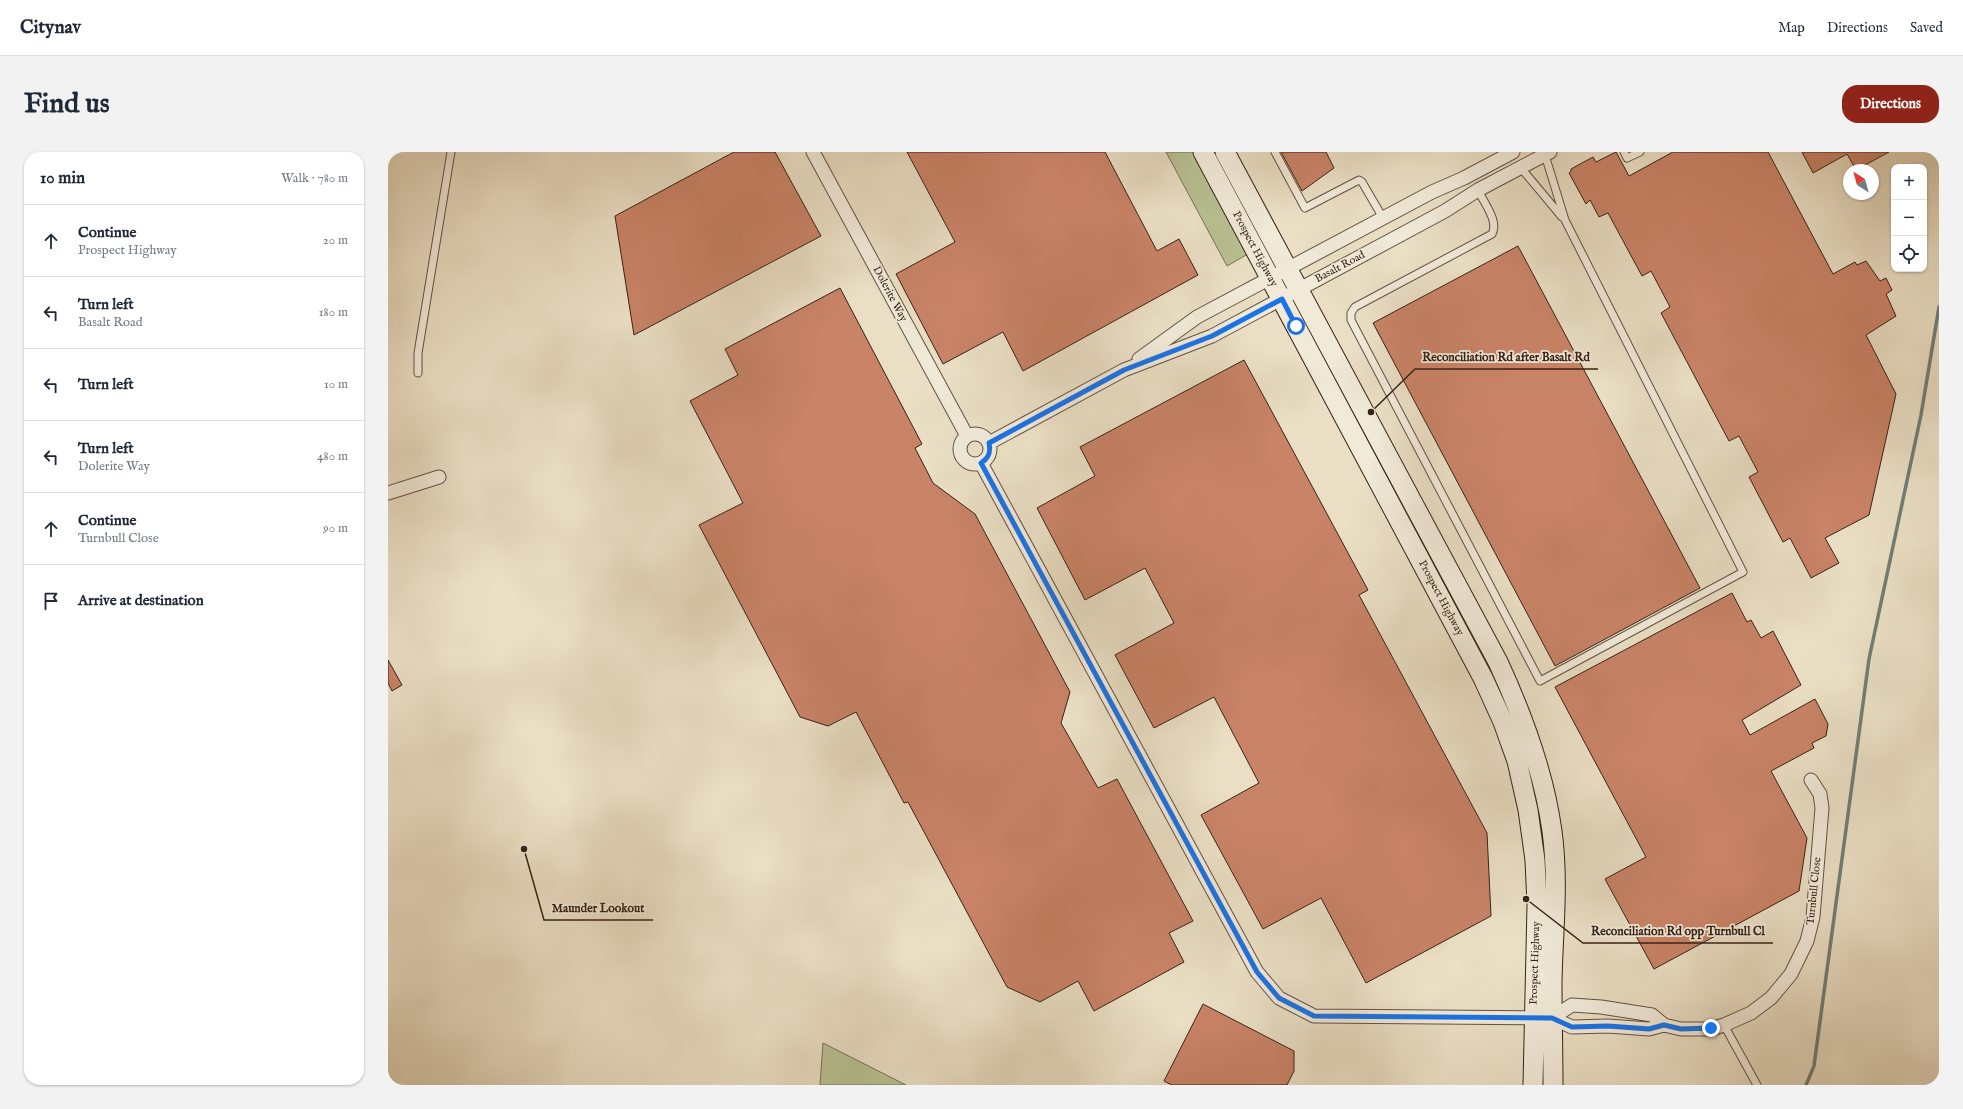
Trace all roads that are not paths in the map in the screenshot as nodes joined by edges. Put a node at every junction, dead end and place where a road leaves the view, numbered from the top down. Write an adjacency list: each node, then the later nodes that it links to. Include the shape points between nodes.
1 (451, 152): 19 (lane, via 418,353)
2 (813, 152): 20 (street, Dolerite Way)
3 (1203, 152): 15 (main road, Prospect Highway)
4 (1225, 152): 14 (main road, Prospect Highway)
5 (1275, 152): 12 (lane, via 1305,208 1359,180)
6 (1513, 152): 12 (street, Basalt Road)
7 (1624, 152): 8 (lane, via 1628,158)
8 (1640, 152)
9 (1540, 155): 10 (street, Basalt Road); 13 (lane)
10 (1521, 168): 11 (street, Basalt Road); 13 (lane)
11 (1478, 190): 13 (lane, via 1494,222 1495,229 1492,234 1355,307 1351,313 1351,320 1540,681 1743,572); 16 (street, Basalt Road)
12 (1383, 218): 14 (street, Basalt Road)
13 (1565, 220)
14 (1288, 269): 15 (street, Basalt Road); 16 (main road, Prospect Highway)
15 (1270, 278): 17 (main road, Prospect Highway); 18 (street, Basalt Road, via 1197,317)
16 (1298, 290): 17 (street, Basalt Road); 27 (main road, Prospect Highway, via 1498,662 1528,733 1549,813 1555,860)
17 (1282, 299): 18 (street, Basalt Road, via 1212,336); 26 (main road, Prospect Highway, via 1484,678 1509,737 1527,803 1535,860 1537,905)
18 (1124, 370): 21 (street, Basalt Road)
19 (418, 373)
20 (967, 436): 21 (street, via 977,434); 22 (street, via 961,444 963,458 971,464)
21 (989, 443): 22 (street, via 990,452)
22 (981, 463): 26 (street, via 1257,972 1279,998 1314,1016)
23 (439, 477): 24 (street)
24 (388, 494)
25 (1811, 780): 29 (street, Turnbull Close, via 1820,794 1822,808 1813,917 1807,941 1791,974 1771,998 1751,1013)
26 (1533, 1018): 27 (street); 30 (main road, Prospect Highway)
27 (1552, 1018): 28 (street, Turnbull Close, via 1572,1027 1649,1029); 28 (street, Turnbull Close, via 1572,1005 1652,1015); 31 (main road, Prospect Highway)
28 (1664, 1025): 29 (street, Turnbull Close, via 1696,1030)
29 (1724, 1025): 32 (lane)
30 (1533, 1085)
31 (1553, 1085)
32 (1757, 1085)

